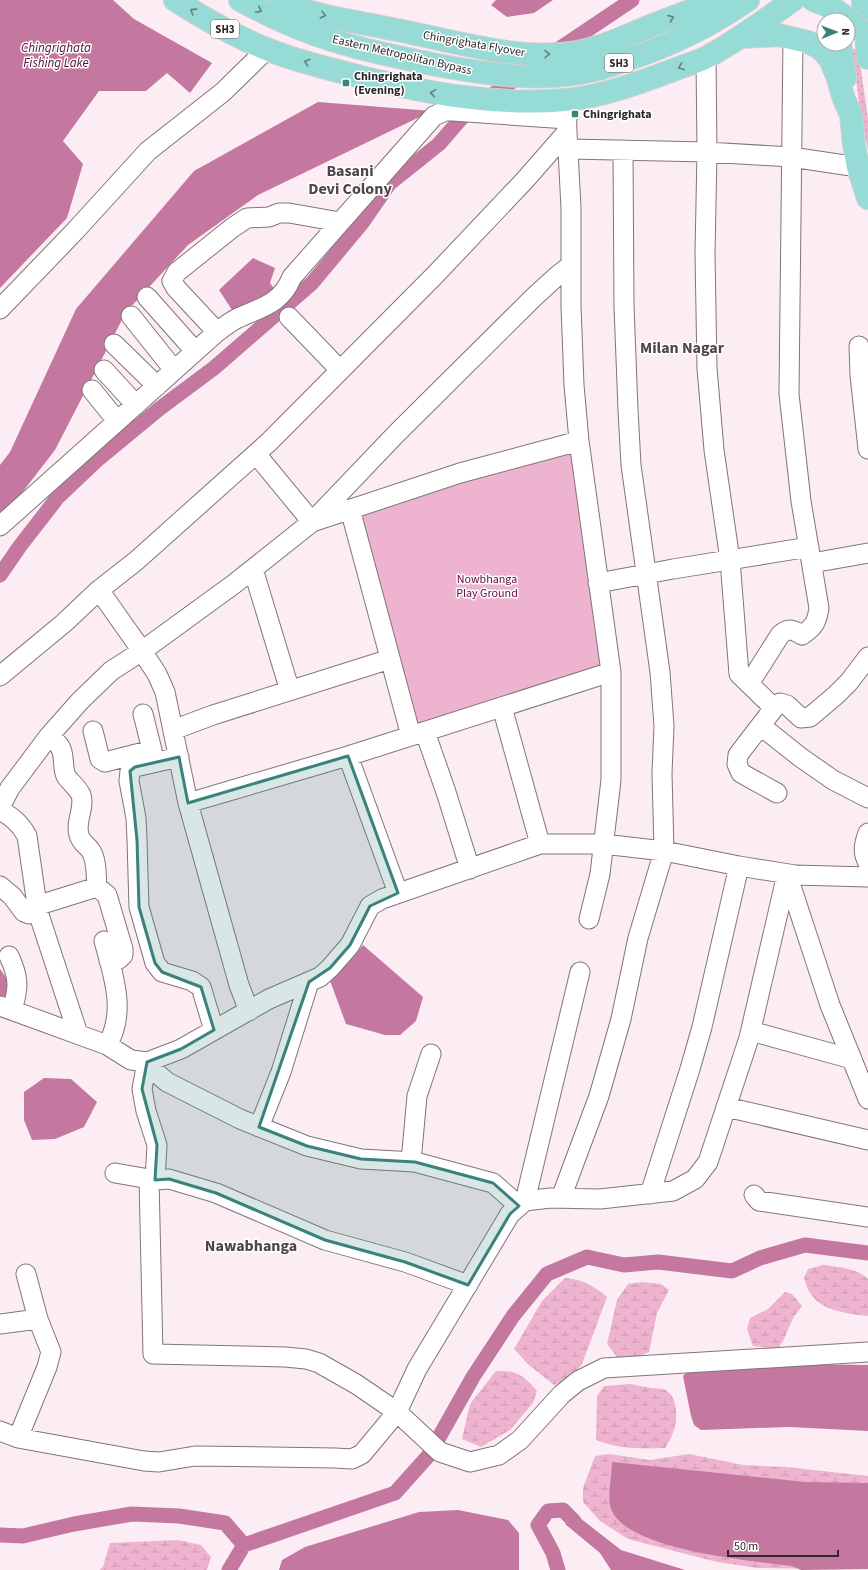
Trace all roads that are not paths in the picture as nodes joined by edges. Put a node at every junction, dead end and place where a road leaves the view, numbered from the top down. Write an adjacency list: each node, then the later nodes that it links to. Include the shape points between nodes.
1 (175, 0): 14 (main road, SH3, one-way to 1, via 206,19)
2 (240, 0): 9 (main road, Eastern Metropolitan Bypass / SH3, one-way to 9)
3 (728, 0): 9 (main road, Chingrighata Flyover, one-way to 3, via 495,50 549,54 595,48 685,13)
4 (748, 0): 9 (main road, Eastern Metropolitan Bypass / SH3, via 700,30 636,57 594,70 556,76 476,72 356,47 314,34)
5 (793, 0): 12 (main road, SH3)
6 (812, 0): 11 (main road, bridge, via 832,7)
7 (838, 0): 10 (main road)
8 (862, 0): 17 (main road)
9 (281, 8)
10 (838, 12)
11 (868, 36)
12 (741, 37): 13 (main road, via 778,34); 16 (main road, SH3)
13 (794, 38): 19 (main road, via 820,48 830,59); 23 (street)
14 (272, 51): 18 (main road, SH3, one-way to 14, via 420,91 320,67); 29 (street, via 148,151)
15 (841, 52): 19 (main road)
16 (706, 58): 20 (main road, SH3, one-way to 20, via 624,87); 22 (street)
17 (868, 58)
18 (519, 108): 20 (main road, SH3); 26 (street, via 445,111 434,116)
19 (851, 115): 24 (main road)
20 (567, 125): 21 (street); 27 (street); 38 (street, via 525,180)
21 (623, 150): 22 (street); 53 (street, via 624,306 631,465)
22 (707, 152): 23 (street); 51 (street, via 706,368 714,450)
23 (791, 157): 24 (street); 50 (street, via 789,394 800,494)
24 (858, 167): 25 (main road)
25 (868, 198)
26 (340, 222): 32 (street, via 292,277 274,302 236,319); 32 (street, via 289,213 247,218 177,272 172,281 176,288)
27 (571, 265): 43 (street, via 574,385); 47 (street, via 534,297 396,434)
28 (147, 297): 35 (street)
29 (0, 309)
30 (131, 316): 37 (street)
31 (289, 318): 38 (street)
32 (217, 332): 35 (street)
33 (114, 344): 39 (street)
34 (859, 346): 44 (street)
35 (195, 351): 37 (street)
36 (104, 370): 41 (street)
37 (174, 370): 39 (street)
38 (340, 370): 45 (street)
39 (157, 386): 41 (street)
40 (92, 390): 42 (street)
41 (136, 405): 42 (street)
42 (117, 421): 48 (street)
43 (579, 442): 46 (street, via 460,473); 54 (street)
44 (868, 449)
45 (256, 454): 47 (street); 55 (street, via 136,561)
46 (350, 509): 47 (street); 58 (street)
47 (312, 522): 52 (street)
48 (0, 526)
49 (868, 553): 50 (street)
50 (810, 555): 51 (street); 61 (street, via 819,608 817,619 811,629 802,635 793,630 786,630 780,635)
51 (730, 560): 53 (street); 61 (street, via 739,674)
52 (253, 569): 56 (street); 62 (street)
53 (648, 574): 54 (street); 81 (street, via 663,718)
54 (598, 583): 59 (street)
55 (99, 590): 56 (street); 60 (street)
56 (142, 651): 69 (street, via 111,671); 70 (street, via 157,674 164,692)
57 (868, 657): 64 (street, via 849,682 810,717 801,718 780,703)
58 (390, 658): 62 (street); 68 (street)
59 (611, 672): 63 (street); 80 (street, via 612,780)
60 (0, 676)
61 (749, 684): 64 (street)
62 (290, 691): 70 (street, via 213,715)
63 (502, 707): 68 (street); 79 (street)
64 (774, 708): 66 (street)
65 (143, 714): 71 (street)
66 (761, 726): 73 (street, via 738,755 737,764 741,773); 74 (street, via 833,780)
67 (93, 731): 71 (street, via 100,759 105,762)
68 (418, 734): 72 (street); 84 (street, via 446,792)
69 (49, 736): 76 (street, via 10,788); 88 (street, via 58,744 66,776 81,796 78,834 94,858)
70 (176, 744): 71 (street); 75 (street); 99 (street, via 130,771 129,781 138,840 139,907 155,963 162,972 192,981 201,987)
71 (152, 750)
72 (348, 756): 75 (street); 89 (street)
73 (777, 793)
74 (867, 797)
75 (188, 803): 98 (street, via 239,985)
76 (0, 807)
77 (0, 810): 90 (street, via 16,820 27,836)
78 (868, 833): 82 (street, via 863,847)
79 (540, 844): 80 (street); 84 (street)
80 (603, 844): 81 (street); 91 (street, via 600,874)
81 (664, 851): 83 (street); 115 (street, via 638,938 621,1019 599,1096)
82 (868, 863)
83 (739, 866): 85 (street); 113 (street, via 702,1027)
84 (470, 869): 89 (street)
85 (787, 874): 86 (street); 100 (street); 104 (street, via 830,1005)
86 (868, 877)
87 (0, 886): 90 (street, via 12,896 24,912 29,914)
88 (96, 887): 90 (street); 94 (street, via 107,895 123,950 123,955 119,959)
89 (398, 893): 96 (street, via 370,906 350,945 330,968)
90 (37, 909): 101 (street)
91 (589, 919)
92 (104, 941): 94 (street)
93 (9, 956): 97 (street, via 18,984 16,998)
94 (109, 961): 102 (street, via 116,991 117,1014 113,1036)
95 (580, 972): 116 (street)
96 (310, 982): 98 (street, via 269,999); 108 (street, via 281,1072)
97 (6, 1008): 101 (street)
98 (249, 1011): 99 (street)
99 (214, 1030): 105 (street, via 180,1049)
100 (751, 1031): 104 (street); 107 (street)
101 (78, 1034): 102 (street)
102 (107, 1045): 105 (street, via 131,1060)
103 (431, 1054): 110 (street, via 417,1096)
104 (852, 1059): 106 (street)
105 (147, 1062): 108 (street, via 167,1082); 112 (street, via 142,1089 157,1145)
106 (868, 1099)
107 (726, 1107): 109 (street); 113 (street, via 708,1162 695,1179 673,1191)
108 (259, 1127): 110 (street, via 307,1146 360,1159)
109 (868, 1140)
110 (411, 1162): 116 (street, via 492,1183)
111 (115, 1173): 112 (street)
112 (152, 1179): 119 (street, via 169,1179 216,1192 324,1240 405,1262); 123 (street, via 153,1354 306,1359 319,1363 356,1384)
113 (650, 1194): 115 (street, via 600,1199)
114 (754, 1195): 117 (street, via 760,1201)
115 (561, 1198): 116 (street)
116 (522, 1204): 119 (street, via 510,1214)
117 (868, 1217)
118 (26, 1274): 120 (street)
119 (468, 1285): 123 (street, via 417,1369)
120 (38, 1319): 121 (street); 125 (street, via 51,1352)
121 (0, 1324)
122 (868, 1352): 123 (street, via 604,1368 578,1381 562,1394 520,1440 499,1455 470,1462 440,1452)
123 (397, 1412): 125 (street, via 362,1454 352,1459 196,1456 159,1462)
124 (0, 1431): 125 (street)
125 (18, 1438)

